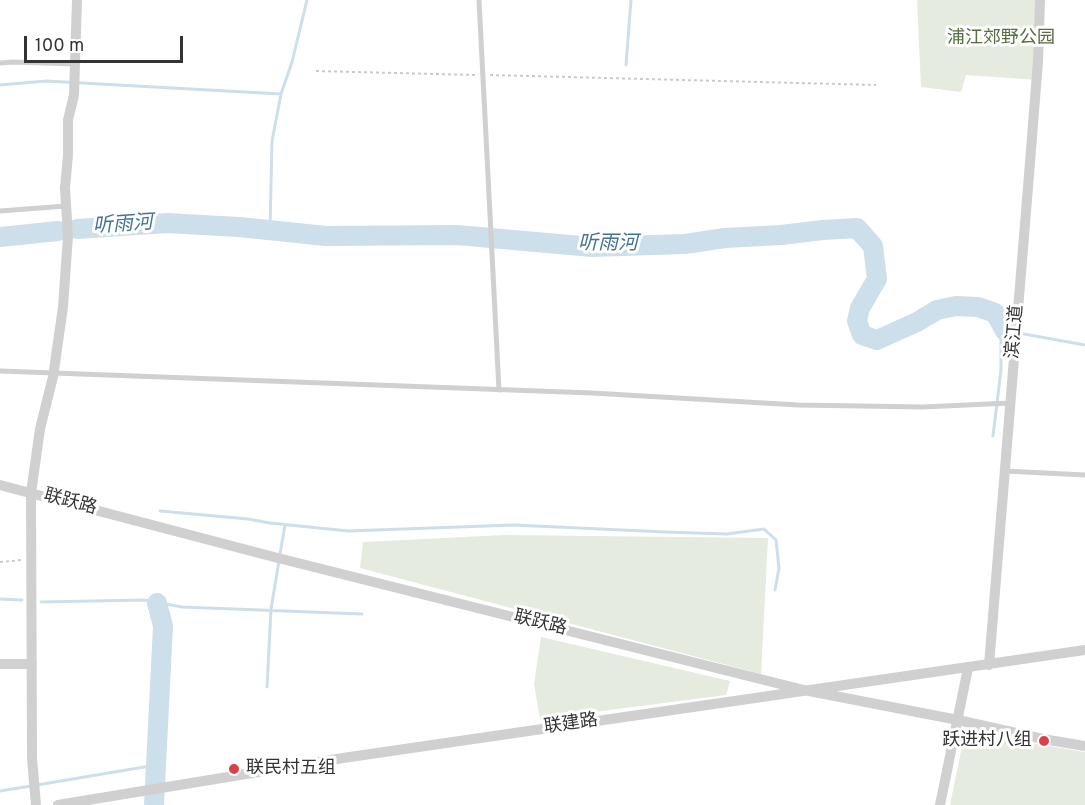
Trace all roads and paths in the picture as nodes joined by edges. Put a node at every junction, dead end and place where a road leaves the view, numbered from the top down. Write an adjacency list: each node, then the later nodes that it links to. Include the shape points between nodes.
1 (77, 0): 5 (street)
2 (479, 0): 7 (lane)
3 (1040, 0): 14 (street, 滨江道)
4 (0, 63): 5 (lane)
5 (76, 64): 9 (street, via 68,120)
6 (316, 70): 7 (path)
7 (483, 75): 8 (path); 13 (lane)
8 (876, 85)
9 (66, 206): 10 (lane); 12 (street, via 63,307)
10 (0, 211)
11 (0, 371): 12 (lane)
12 (53, 373): 13 (lane); 18 (street)
13 (499, 390): 14 (lane, via 798,405 923,407)
14 (1010, 403): 15 (street, 滨江道)
15 (1005, 471): 16 (lane); 24 (street, 滨江道)
16 (1085, 475)
17 (0, 485): 18 (street, 联跃路)
18 (31, 493): 19 (street); 26 (street, 联跃路)
19 (31, 559): 20 (path); 23 (street)
20 (0, 562)
21 (1085, 650): 24 (street, 联建路)
22 (0, 664): 23 (street)
23 (32, 664): 29 (street)
24 (989, 665): 25 (street, 联建路)
25 (968, 668): 26 (street, 联建路); 27 (street)
26 (804, 690): 27 (street, 联跃路); 30 (street, 联建路)
27 (958, 720): 28 (street, 联跃路); 31 (street)
28 (1085, 746)
29 (36, 805)
30 (58, 805)
31 (940, 805)

